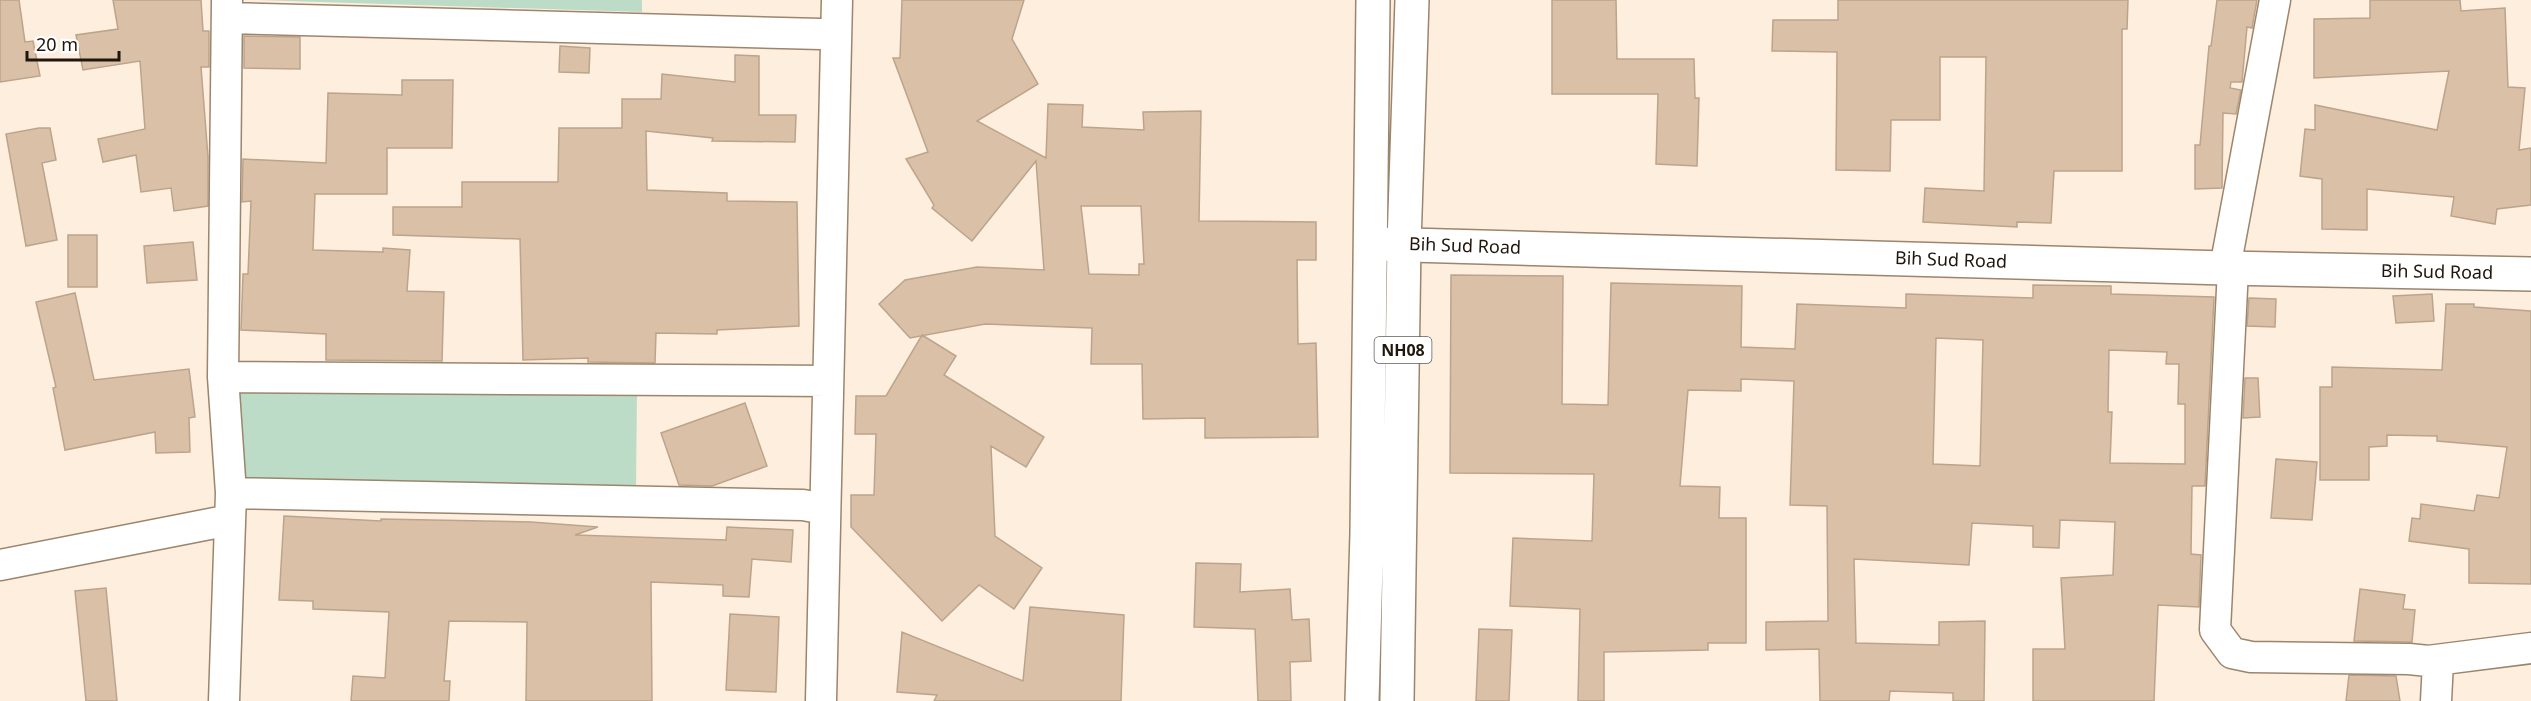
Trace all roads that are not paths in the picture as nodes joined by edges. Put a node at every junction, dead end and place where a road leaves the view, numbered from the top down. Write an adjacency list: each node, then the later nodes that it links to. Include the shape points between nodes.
1 (837, 0): 6 (street)
2 (1373, 0): 7 (main road, NH08)
3 (1412, 0): 8 (main road, NH08)
4 (2275, 0): 9 (street)
5 (228, 9): 6 (street); 11 (street)
6 (836, 32): 12 (street)
7 (1371, 244): 8 (main road, Bih Sud Road); 20 (main road, NH08)
8 (1404, 244): 9 (main road, Bih Sud Road); 21 (main road, NH08)
9 (2225, 268): 10 (main road, Bih Sud Road); 17 (street, via 2233,269 2215,630 2232,653 2251,657)
10 (2531, 274)
11 (223, 377): 12 (street); 13 (street)
12 (828, 381): 14 (street)
13 (230, 507): 14 (street, via 803,505); 15 (street); 18 (street)
14 (825, 509): 19 (street)
15 (0, 565)
16 (2531, 648): 17 (street)
17 (2428, 661): 22 (street, via 2438,662)
18 (224, 701)
19 (821, 701)
20 (1362, 701)
21 (1397, 701)
22 (2436, 701)

